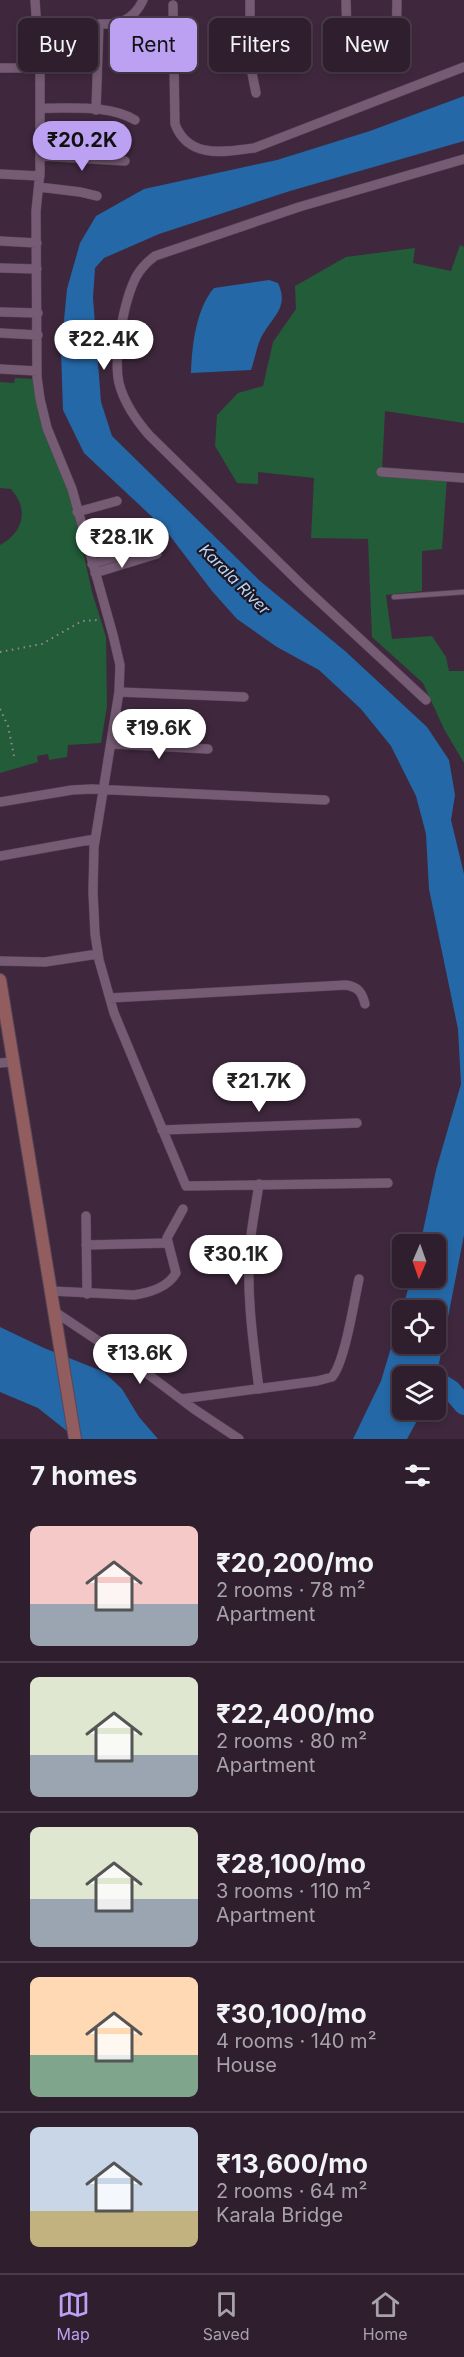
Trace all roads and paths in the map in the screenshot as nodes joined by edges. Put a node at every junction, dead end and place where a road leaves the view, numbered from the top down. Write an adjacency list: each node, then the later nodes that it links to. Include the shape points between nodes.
1 (34, 0): 7 (street)
2 (143, 0): 16 (street, via 124,22 99,24)
3 (250, 0): 14 (street, via 250,63)
4 (346, 0): 8 (street)
5 (397, 0): 9 (street)
6 (173, 5): 12 (street, via 175,124 185,141 204,151 254,148)
7 (36, 18)
8 (346, 18)
9 (397, 18)
10 (0, 68): 11 (street)
11 (18, 68)
12 (464, 68)
13 (40, 72): 15 (street)
14 (256, 93)
15 (40, 108): 16 (street); 18 (street)
16 (96, 110): 17 (street, via 116,112)
17 (135, 120)
18 (40, 156): 20 (street); 22 (street)
19 (464, 159): 48 (street, via 299,207 155,256 142,267 130,292 118,363 124,399 149,435 304,587)
20 (125, 161)
21 (0, 174): 22 (street)
22 (40, 176): 23 (street)
23 (39, 188): 24 (street); 26 (street)
24 (97, 196)
25 (0, 241): 26 (street)
26 (37, 243): 28 (street)
27 (0, 267): 28 (street)
28 (38, 269): 30 (street)
29 (0, 312): 30 (street)
30 (38, 313): 32 (street)
31 (0, 333): 32 (street)
32 (38, 335): 34 (street)
33 (0, 369): 34 (street)
34 (37, 371): 38 (street, via 48,428)
35 (381, 472): 36 (street)
36 (464, 478)
37 (117, 501): 38 (street)
38 (77, 512): 41 (street)
39 (143, 548): 41 (street)
40 (157, 554): 41 (street)
41 (94, 569): 44 (street)
42 (464, 592): 43 (lane)
43 (394, 597)
44 (108, 620): 45 (path, via 82,621 42,644); 46 (street, via 120,665)
45 (0, 652)
46 (119, 692): 47 (street); 50 (street)
47 (244, 697)
48 (426, 699)
49 (0, 709): 52 (path)
50 (112, 744): 51 (street); 53 (street)
51 (208, 749)
52 (14, 756)
53 (104, 790): 54 (street); 55 (street, via 72,790); 56 (street)
54 (325, 800)
55 (0, 802)
56 (95, 838): 57 (street); 58 (street, via 93,908)
57 (0, 856)
58 (98, 954): 59 (street, via 45,962); 61 (street)
59 (0, 961)
60 (0, 980): 63 (main road)
61 (110, 998): 62 (street, via 346,985 359,990); 65 (street)
62 (365, 1004)
63 (6, 1062): 73 (main road)
64 (357, 1123): 65 (street)
65 (162, 1130): 67 (street, via 186,1186)
66 (388, 1183): 67 (street)
67 (260, 1184): 76 (street, via 250,1246 249,1283)
68 (183, 1209): 70 (street, via 168,1233)
69 (86, 1216): 71 (street)
70 (167, 1243): 71 (street); 74 (street, via 176,1273 164,1285 134,1295)
71 (86, 1245): 74 (street)
72 (359, 1279): 76 (street, via 335,1375 327,1380)
73 (51, 1291): 74 (street); 75 (main road)
74 (87, 1294)
75 (55, 1312): 77 (street); 78 (main road)
76 (259, 1389): 77 (street)
77 (181, 1399): 79 (street)
78 (75, 1439)
79 (239, 1439)

